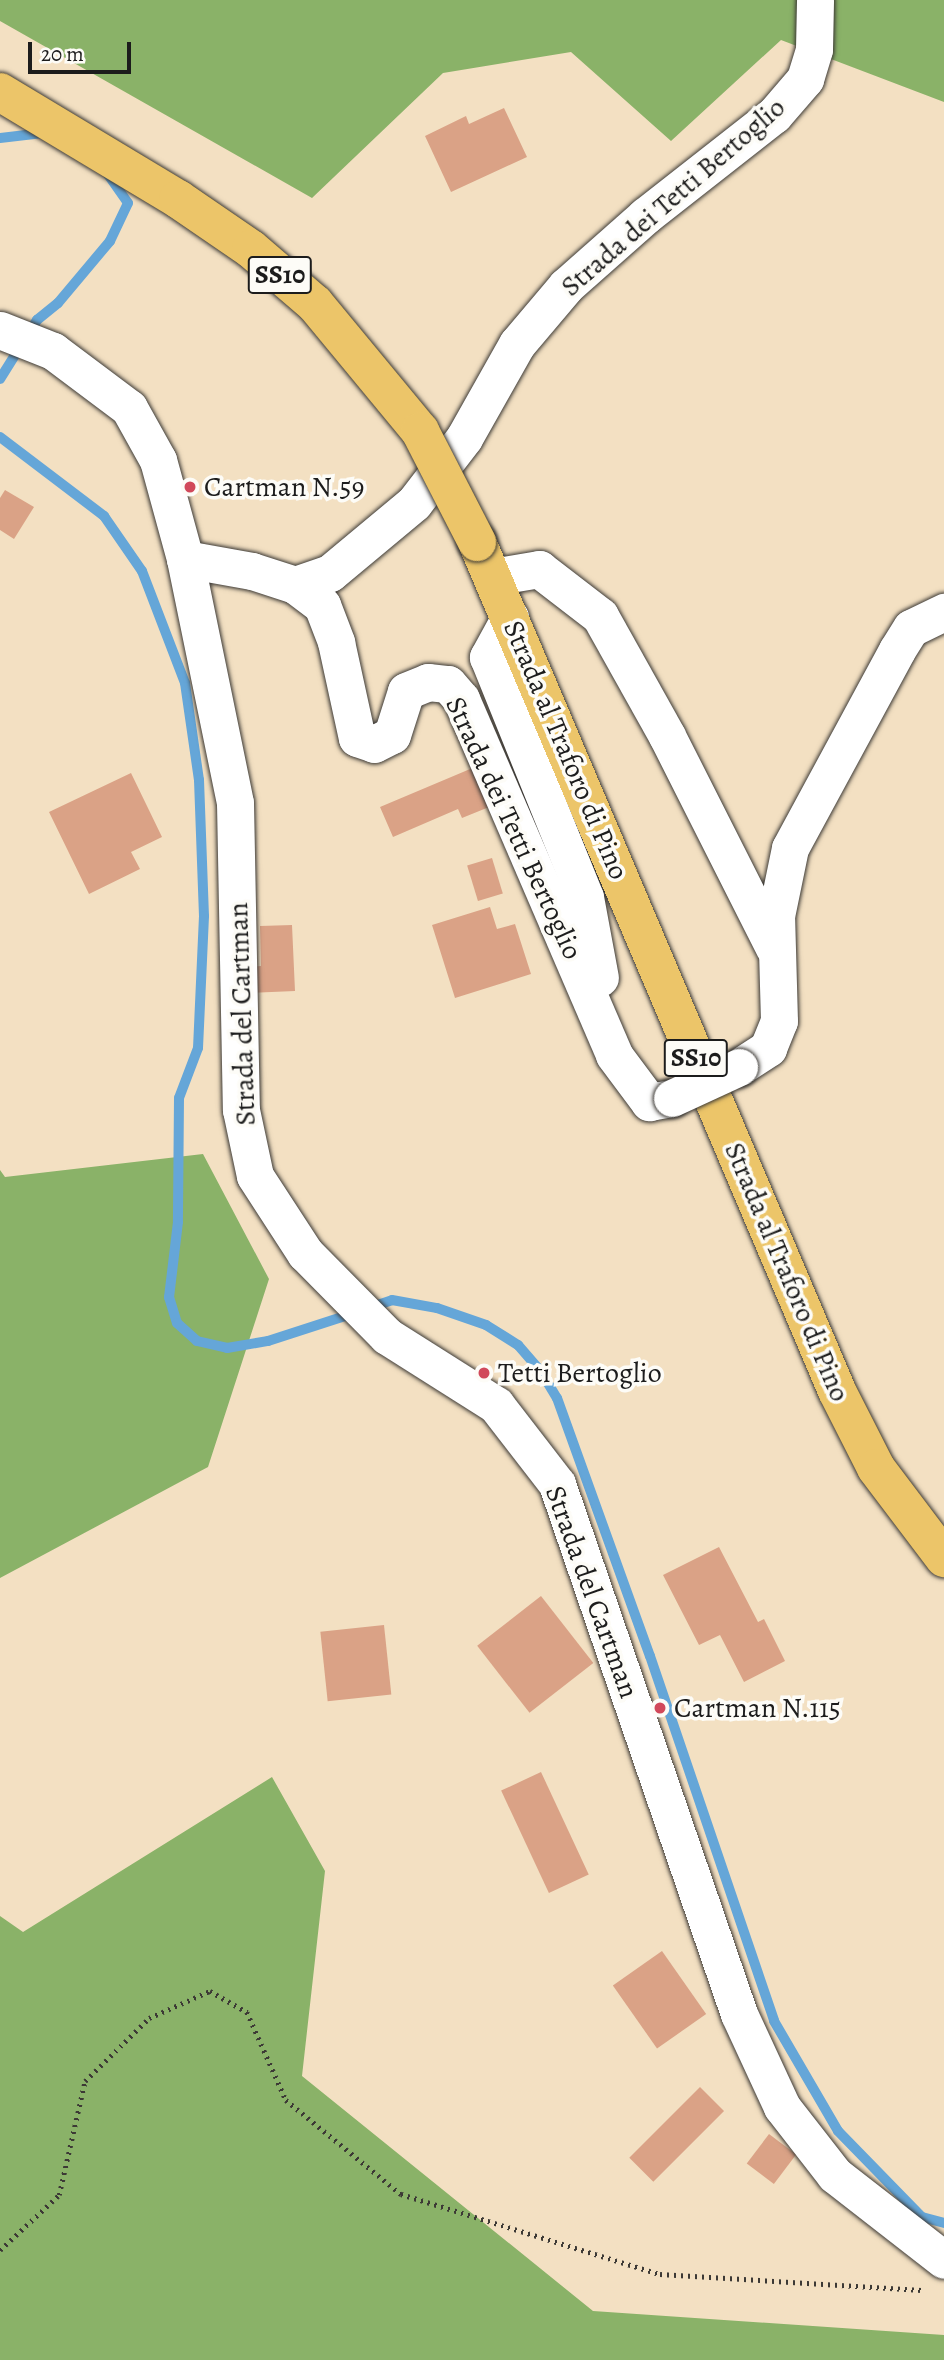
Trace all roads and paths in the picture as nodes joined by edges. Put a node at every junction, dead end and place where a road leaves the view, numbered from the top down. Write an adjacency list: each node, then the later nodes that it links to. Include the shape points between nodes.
1 (815, 0): 6 (street, Strada dei Tetti Bertoglio, via 814,49 806,79 774,115 645,216 566,286 517,344 464,438 414,503 330,573)
2 (0, 92): 5 (main road, Strada al Traforo di Pino / SS10, bridge, via 178,199 251,249 315,304 420,431)
3 (0, 330): 4 (street, Strada del Cartman, via 53,351 129,408 158,460)
4 (184, 559): 6 (street, Strada dei Tetti Bertoglio, via 252,571); 13 (street, Strada del Cartman, via 235,803 241,1111 255,1176 305,1254 387,1336 496,1405 557,1484 739,2014 782,2107 835,2175)
5 (492, 577): 8 (main road, Strada al Traforo di Pino / SS10); 9 (street, via 539,569 600,617 667,736)
6 (295, 585): 10 (street, Strada dei Tetti Bertoglio, via 322,605 337,642 357,737 374,744 392,735 406,691 416,685 448,684 461,699)
7 (944, 612): 9 (street, Strada dei Tetti Bertoglio, via 911,628 790,848 776,916)
8 (510, 617): 10 (street, Strada dei Tetti Bertoglio, via 488,657 585,897); 11 (main road, Strada al Traforo di Pino / SS10, via 837,1391 876,1468)
9 (777, 955): 10 (street, Strada dei Tetti Bertoglio, bridge, via 779,1021 768,1048 739,1067 672,1098 649,1102)
10 (614, 1055)
11 (944, 1558)
12 (0, 2250): 13 (path, via 59,2195 85,2081 149,2018 210,1991 247,2012 286,2100 401,2194 660,2274)
13 (937, 2276)

